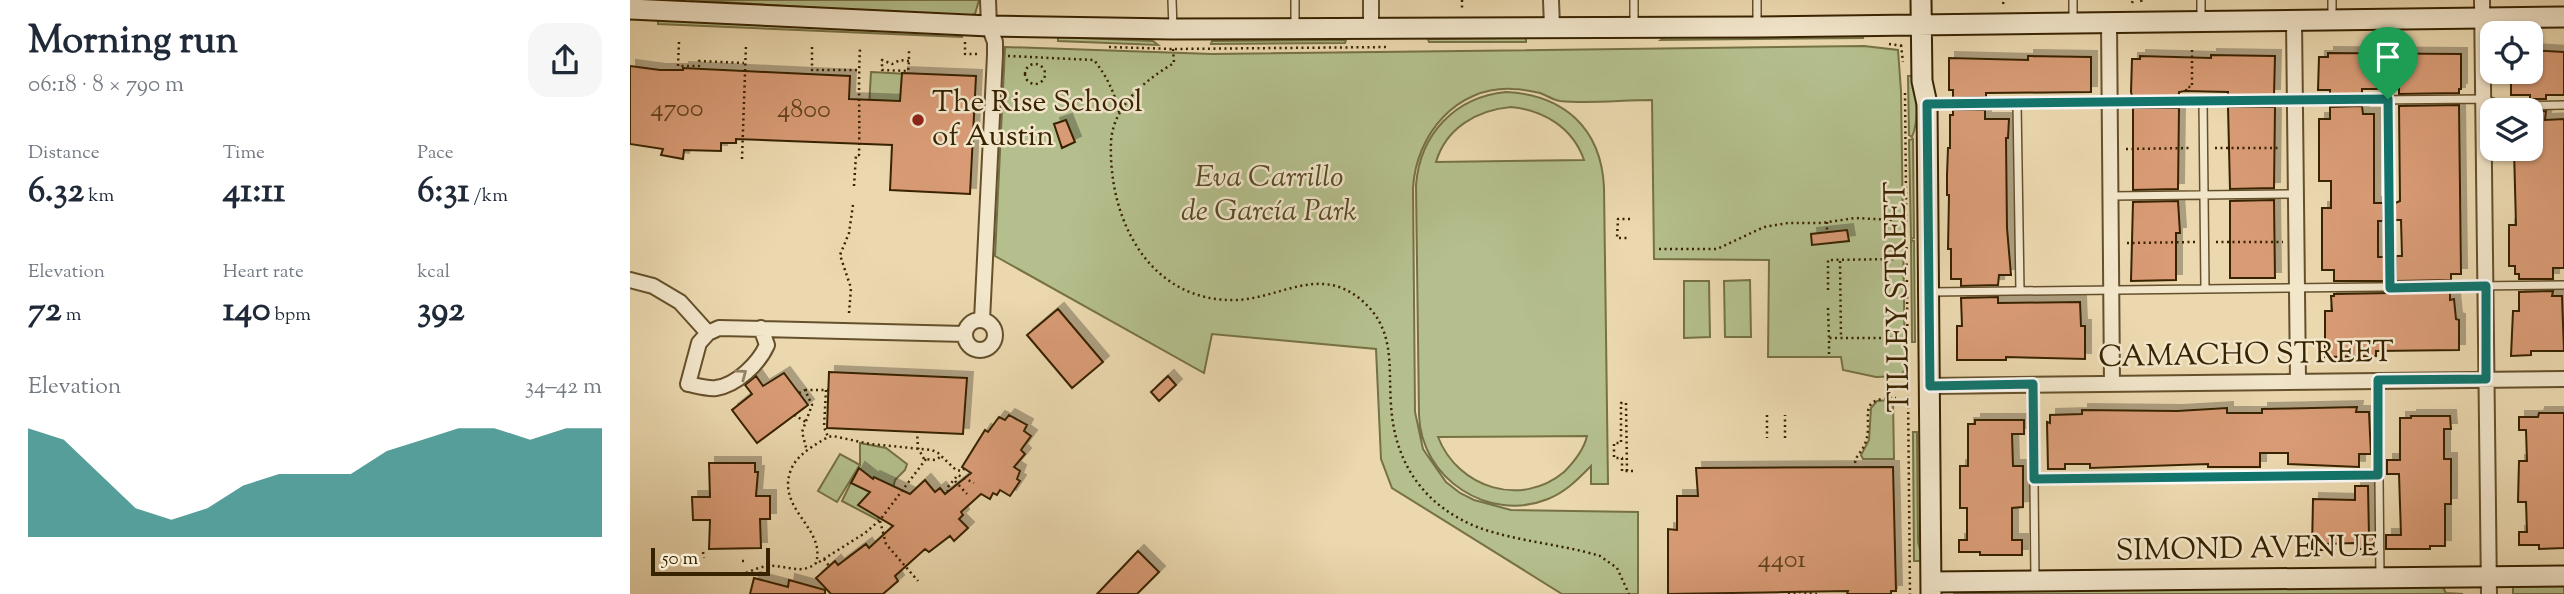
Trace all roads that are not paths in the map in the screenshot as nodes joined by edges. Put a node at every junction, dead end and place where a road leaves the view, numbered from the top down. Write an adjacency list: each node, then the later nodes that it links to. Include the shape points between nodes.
1 (988, 0): 20 (street)
2 (1172, 0): 25 (lane)
3 (1295, 0): 26 (lane)
4 (1371, 0): 21 (street)
5 (1551, 0): 22 (street)
6 (1634, 0): 23 (lane)
7 (1757, 0): 24 (lane)
8 (1921, 0): 19 (street, TILLEY STREET)
9 (2073, 0): 18 (lane)
10 (2201, 0): 16 (lane)
11 (630, 9): 20 (street)
12 (2483, 9): 13 (street); 14 (street); 27 (street)
13 (2332, 10): 15 (street)
14 (2564, 17)
15 (2294, 20): 16 (street); 30 (street)
16 (2201, 21): 17 (street)
17 (2109, 22): 18 (street); 32 (street)
18 (2073, 23): 19 (street)
19 (1921, 25): 24 (street); 34 (street, TILLEY STREET)
20 (989, 26): 25 (street); 50 (street, via 995,55)
21 (1371, 27): 22 (street); 26 (street)
22 (1552, 27): 23 (street)
23 (1634, 27): 24 (street)
24 (1757, 27)
25 (1173, 29): 26 (street)
26 (1295, 29)
27 (2484, 98)
28 (2389, 99): 29 (lane); 30 (lane); 44 (lane)
29 (2480, 99)
30 (2295, 100): 31 (lane); 38 (street)
31 (2203, 101): 32 (lane); 39 (lane)
32 (2109, 102): 33 (lane); 40 (street)
33 (2017, 103): 34 (lane); 48 (lane)
34 (1927, 104): 49 (street, TILLEY STREET)
35 (2543, 105): 36 (lane)
36 (2564, 105)
37 (2485, 161): 43 (street)
38 (2295, 194): 39 (lane); 46 (street)
39 (2204, 195): 40 (lane); 45 (lane)
40 (2110, 196): 47 (street)
41 (630, 280): 52 (street, via 653,286 680,302)
42 (2564, 285): 43 (lane)
43 (2486, 286): 44 (lane); 54 (street)
44 (2390, 288): 46 (lane)
45 (2205, 289): 46 (lane); 47 (lane)
46 (2296, 289): 57 (street)
47 (2111, 290): 48 (lane); 58 (street)
48 (2020, 291): 49 (lane)
49 (1929, 292): 60 (street, TILLEY STREET)
50 (982, 320): 53 (street, via 969,325); 53 (street, via 991,324 995,333 990,346 971,348)
51 (761, 328): 52 (street, via 719,328); 52 (street, one-way to 51, via 699,344 688,384 705,388 737,379 762,356 767,345); 53 (street)
52 (708, 333)
53 (965, 334)
54 (2486, 379): 55 (street, CAMACHO STREET); 56 (street, CAMACHO STREET); 66 (street)
55 (2564, 379)
56 (2378, 380): 57 (street, CAMACHO STREET); 61 (lane)
57 (2298, 381): 58 (street, CAMACHO STREET)
58 (2112, 383): 59 (street, CAMACHO STREET)
59 (2033, 384): 60 (street, CAMACHO STREET); 62 (lane)
60 (1930, 386): 67 (street, TILLEY STREET)
61 (2378, 475): 62 (lane); 64 (lane)
62 (2034, 479): 65 (lane)
63 (2564, 576): 66 (street, SIMOND AVENUE)
64 (2380, 578): 65 (street, SIMOND AVENUE); 66 (street, SIMOND AVENUE)
65 (2035, 582): 67 (street, SIMOND AVENUE)
66 (2489, 585)
67 (1931, 588)

